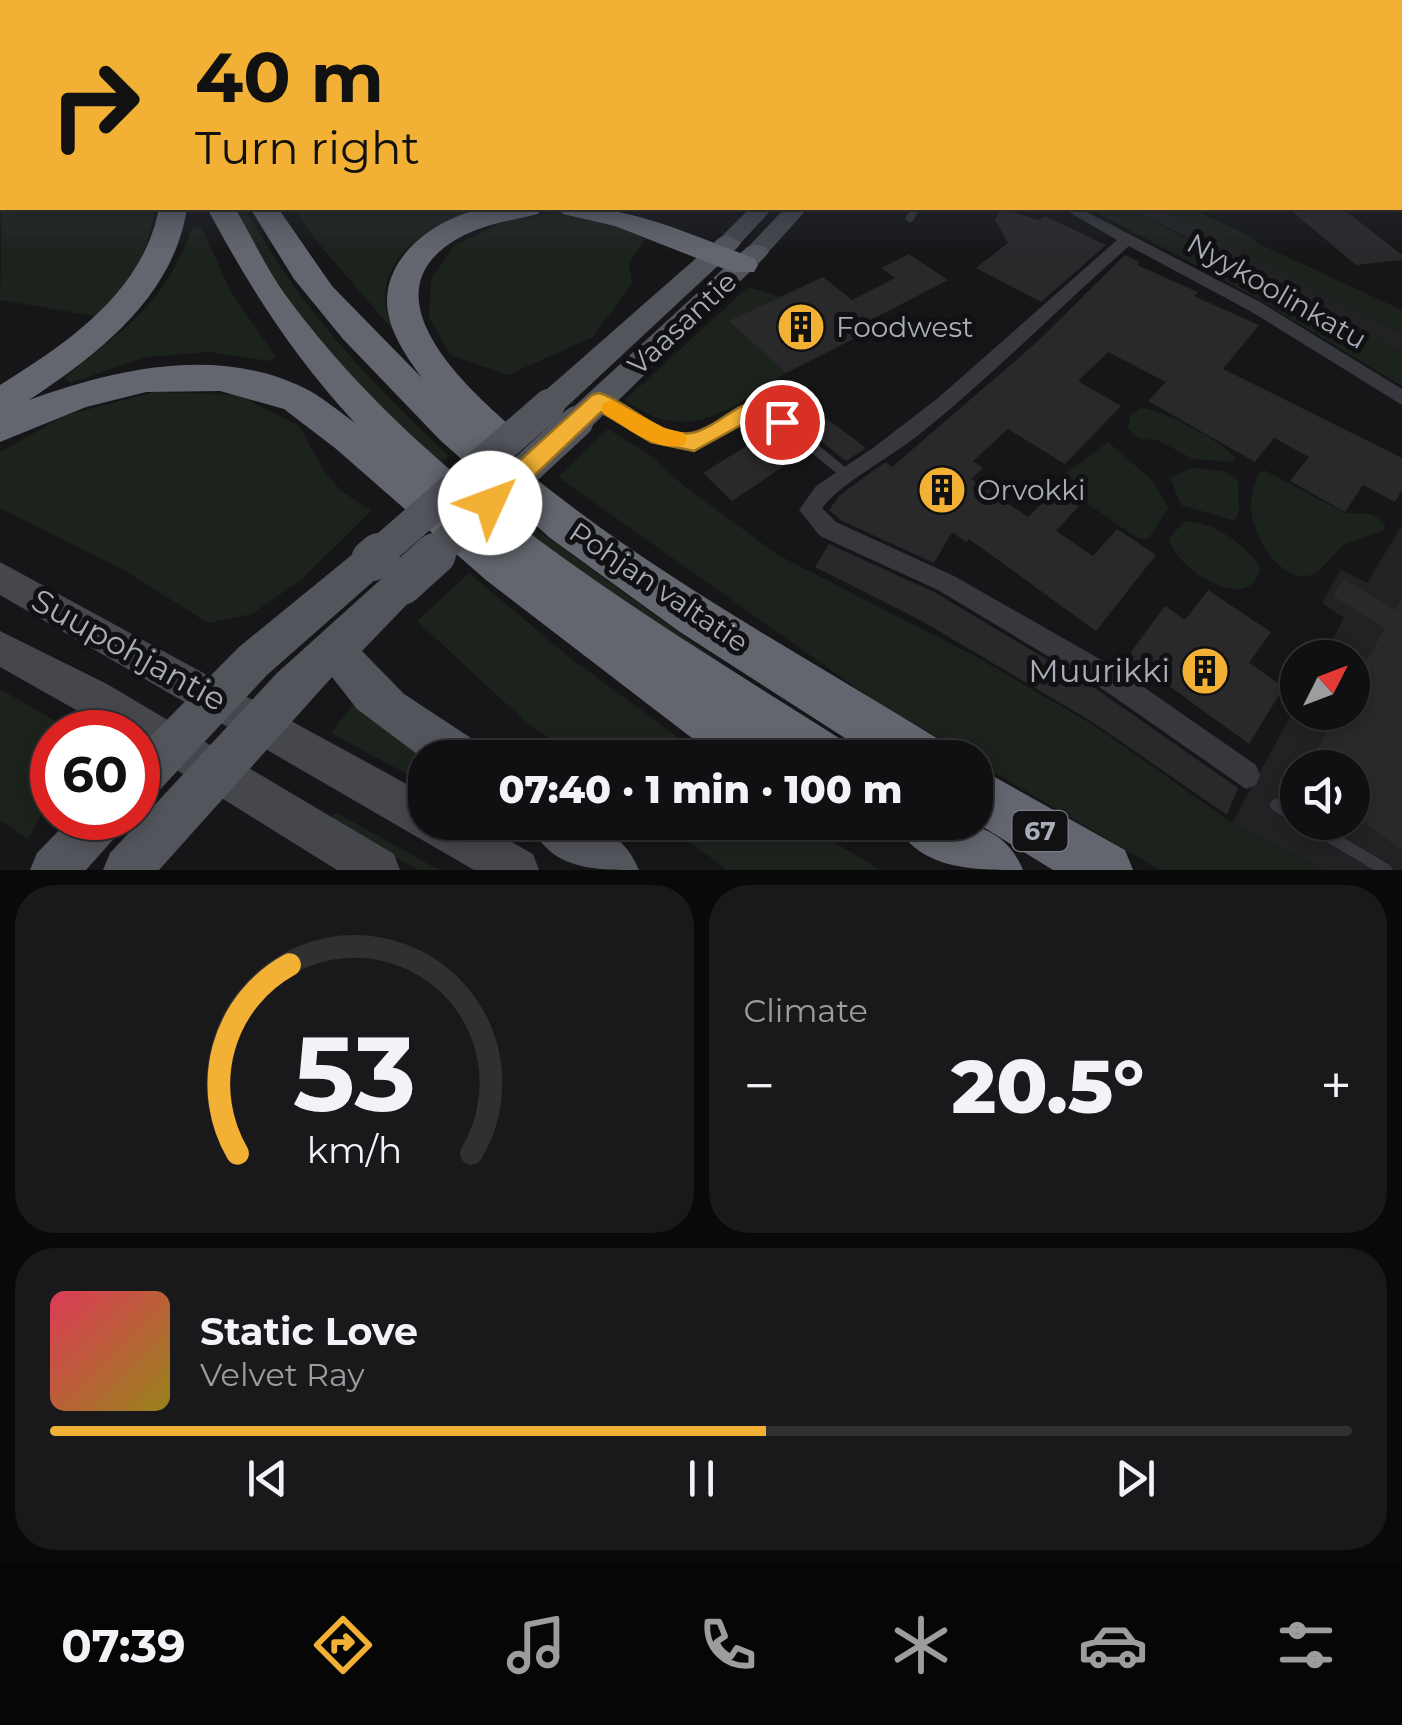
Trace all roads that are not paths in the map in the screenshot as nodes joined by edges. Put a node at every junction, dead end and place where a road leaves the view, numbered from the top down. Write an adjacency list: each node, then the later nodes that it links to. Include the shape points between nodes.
1 (173, 210): 15 (highway, via 164,246 129,299 89,340)
2 (222, 210): 28 (highway, Pohjan valtatie, via 298,334 420,465 530,556)
3 (265, 210): 24 (highway, Pohjan valtatie, via 333,308 436,414 537,502 678,603)
4 (520, 210): 24 (highway, via 460,226 418,258 403,302 428,360 482,422 556,486)
5 (582, 210): 13 (highway)
6 (637, 210): 13 (highway)
7 (761, 210): 13 (main road, Vaasantie)
8 (793, 210): 13 (main road, Vaasantie)
9 (915, 210): 11 (lane)
10 (1073, 210): 12 (street, Nyykoolinkatu)
11 (910, 218)
12 (1130, 238): 14 (street, Nyykoolinkatu); 18 (street, via 944,402)
13 (736, 254): 16 (main road, Vaasantie); 16 (main road, Vaasantie)
14 (1402, 398)
15 (0, 402)
16 (575, 409): 18 (lane, via 694,442 748,410 768,411); 19 (main road, Vaasantie, bridge)
17 (0, 428): 27 (highway, via 136,380 180,375 261,385 322,419 595,639)
18 (847, 475): 33 (street, via 810,510 828,529 946,584 1110,678)
19 (387, 572): 21 (main road, Vaasantie); 23 (main road, Vaasantie, via 254,661)
20 (0, 578): 23 (main road, Suupohjantie)
21 (339, 643): 25 (main road, Vaasantie); 26 (main road, via 343,662 368,691)
22 (0, 648): 30 (main road, Suupohjantie)
23 (217, 698): 25 (main road, Suupohjantie); 30 (main road, Vaasantie)
24 (862, 719): 29 (highway, Pohjan valtatie)
25 (259, 724): 32 (main road, Vaasantie); 37 (main road, Suupohjantie)
26 (436, 740)
27 (736, 740)
28 (797, 740)
29 (894, 740)
30 (172, 745): 31 (main road, Vaasantie); 32 (main road, Suupohjantie)
31 (160, 757)
32 (215, 772): 46 (main road, Vaasantie); 47 (main road, Suupohjantie)
33 (1246, 775)
34 (993, 803): 50 (highway, 67)
35 (1276, 805): 36 (lane)
36 (1280, 807)
37 (408, 808)
38 (82, 840): 45 (main road)
39 (464, 840): 48 (main road)
40 (576, 840): 49 (main road)
41 (938, 840): 44 (highway)
42 (949, 840): 44 (highway, 67)
43 (1335, 840): 51 (lane)
44 (986, 865)
45 (54, 870)
46 (127, 870)
47 (378, 870)
48 (516, 870)
49 (615, 870)
50 (1106, 870)
51 (1386, 870)

